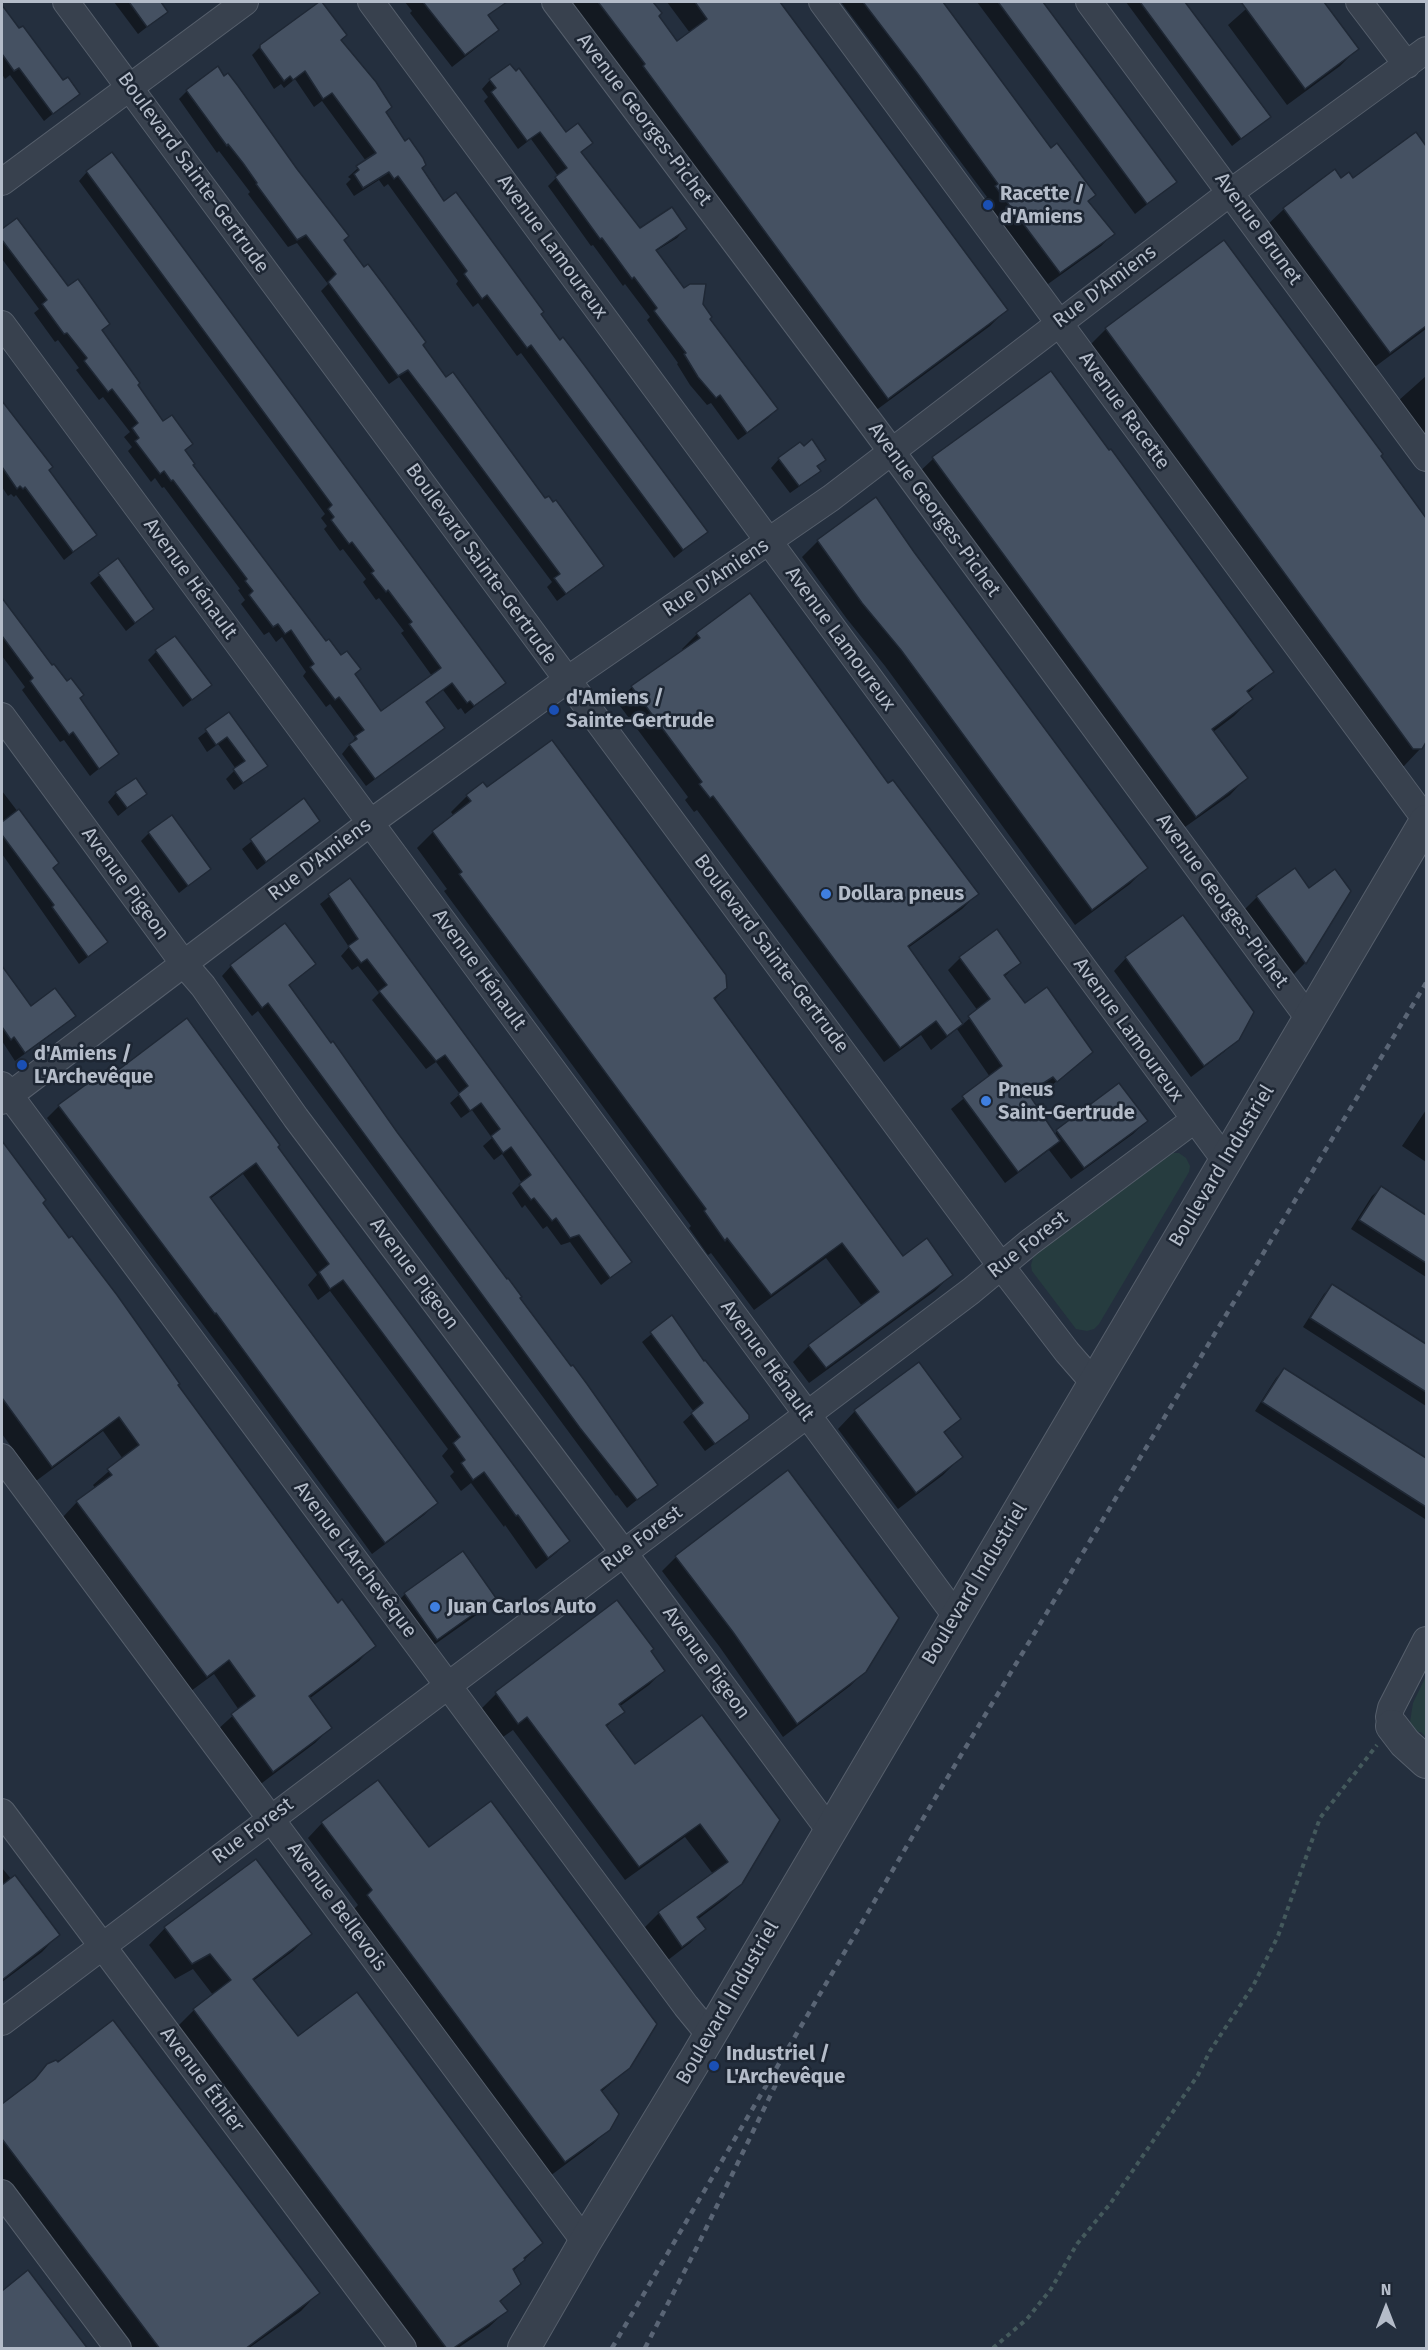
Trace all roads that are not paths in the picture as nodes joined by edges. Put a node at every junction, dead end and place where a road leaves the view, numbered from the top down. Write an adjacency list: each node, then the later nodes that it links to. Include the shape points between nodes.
1 (66, 2): 9 (street, Boulevard Sainte-Gertrude)
2 (245, 2): 9 (street)
3 (371, 2): 16 (street, Avenue Lamoureux)
4 (555, 2): 14 (street, Avenue Georges-Pichet)
5 (822, 2): 12 (street, Avenue Racette)
6 (1089, 2): 11 (street, Avenue Brunet)
7 (1359, 2): 8 (street)
8 (1417, 57): 11 (street, Rue D'Amiens)
9 (129, 87): 10 (street); 17 (street, Boulevard Sainte-Gertrude)
10 (2, 182)
11 (1231, 192): 12 (street, Rue D'Amiens); 15 (street, Avenue Brunet)
12 (1059, 322): 14 (street, Rue D'Amiens); 19 (street, Avenue Racette)
13 (2, 324): 20 (street, Avenue Hénault)
14 (890, 452): 16 (street, Rue D'Amiens); 22 (street, Avenue Georges-Pichet)
15 (1426, 458)
16 (770, 542): 17 (street, Rue D'Amiens); 24 (street, Avenue Lamoureux)
17 (567, 680): 20 (street, Rue D'Amiens); 26 (street, Boulevard Sainte-Gertrude)
18 (2, 716): 21 (street, Avenue Pigeon)
19 (1426, 821): 22 (street, Boulevard Industriel)
20 (370, 823): 21 (street, Rue D'Amiens); 28 (street, Avenue Hénault)
21 (184, 963): 23 (street, Rue D'Amiens); 30 (street, Avenue Pigeon)
22 (1310, 1020): 25 (street, Boulevard Industriel)
23 (4, 1094): 33 (street, Avenue L'Archevêque)
24 (1194, 1120): 25 (street, Avenue Lamoureux); 26 (street, Rue Forest)
25 (1225, 1160): 27 (street, Boulevard Industriel)
26 (1001, 1266): 27 (street, Boulevard Sainte-Gertrude); 28 (street, Rue Forest)
27 (1094, 1383): 31 (street, Boulevard Industriel)
28 (806, 1414): 30 (street, Rue Forest); 31 (street, Avenue Hénault)
29 (2, 1457): 37 (street, Avenue Bellevois)
30 (624, 1553): 33 (street, Rue Forest); 38 (street, Avenue Pigeon)
31 (956, 1616): 38 (street, Boulevard Industriel)
32 (1426, 1640): 34 (street, via 1391,1708)
33 (448, 1684): 37 (street, Rue Forest); 41 (street, Avenue L'Archevêque)
34 (1392, 1726): 35 (street)
35 (1426, 1762)
36 (2, 1812): 39 (street, Avenue Éthier)
37 (271, 1818): 39 (street, Rue Forest); 43 (street, Avenue Bellevois)
38 (830, 1831): 41 (street, Boulevard Industriel)
39 (102, 1946): 40 (street, Rue Forest); 45 (street, Avenue Éthier)
40 (2, 2022)
41 (709, 2034): 43 (street, Boulevard Industriel)
42 (2, 2193): 44 (street)
43 (585, 2242): 46 (street, Boulevard Industriel)
44 (118, 2349)
45 (403, 2349)
46 (524, 2349)

